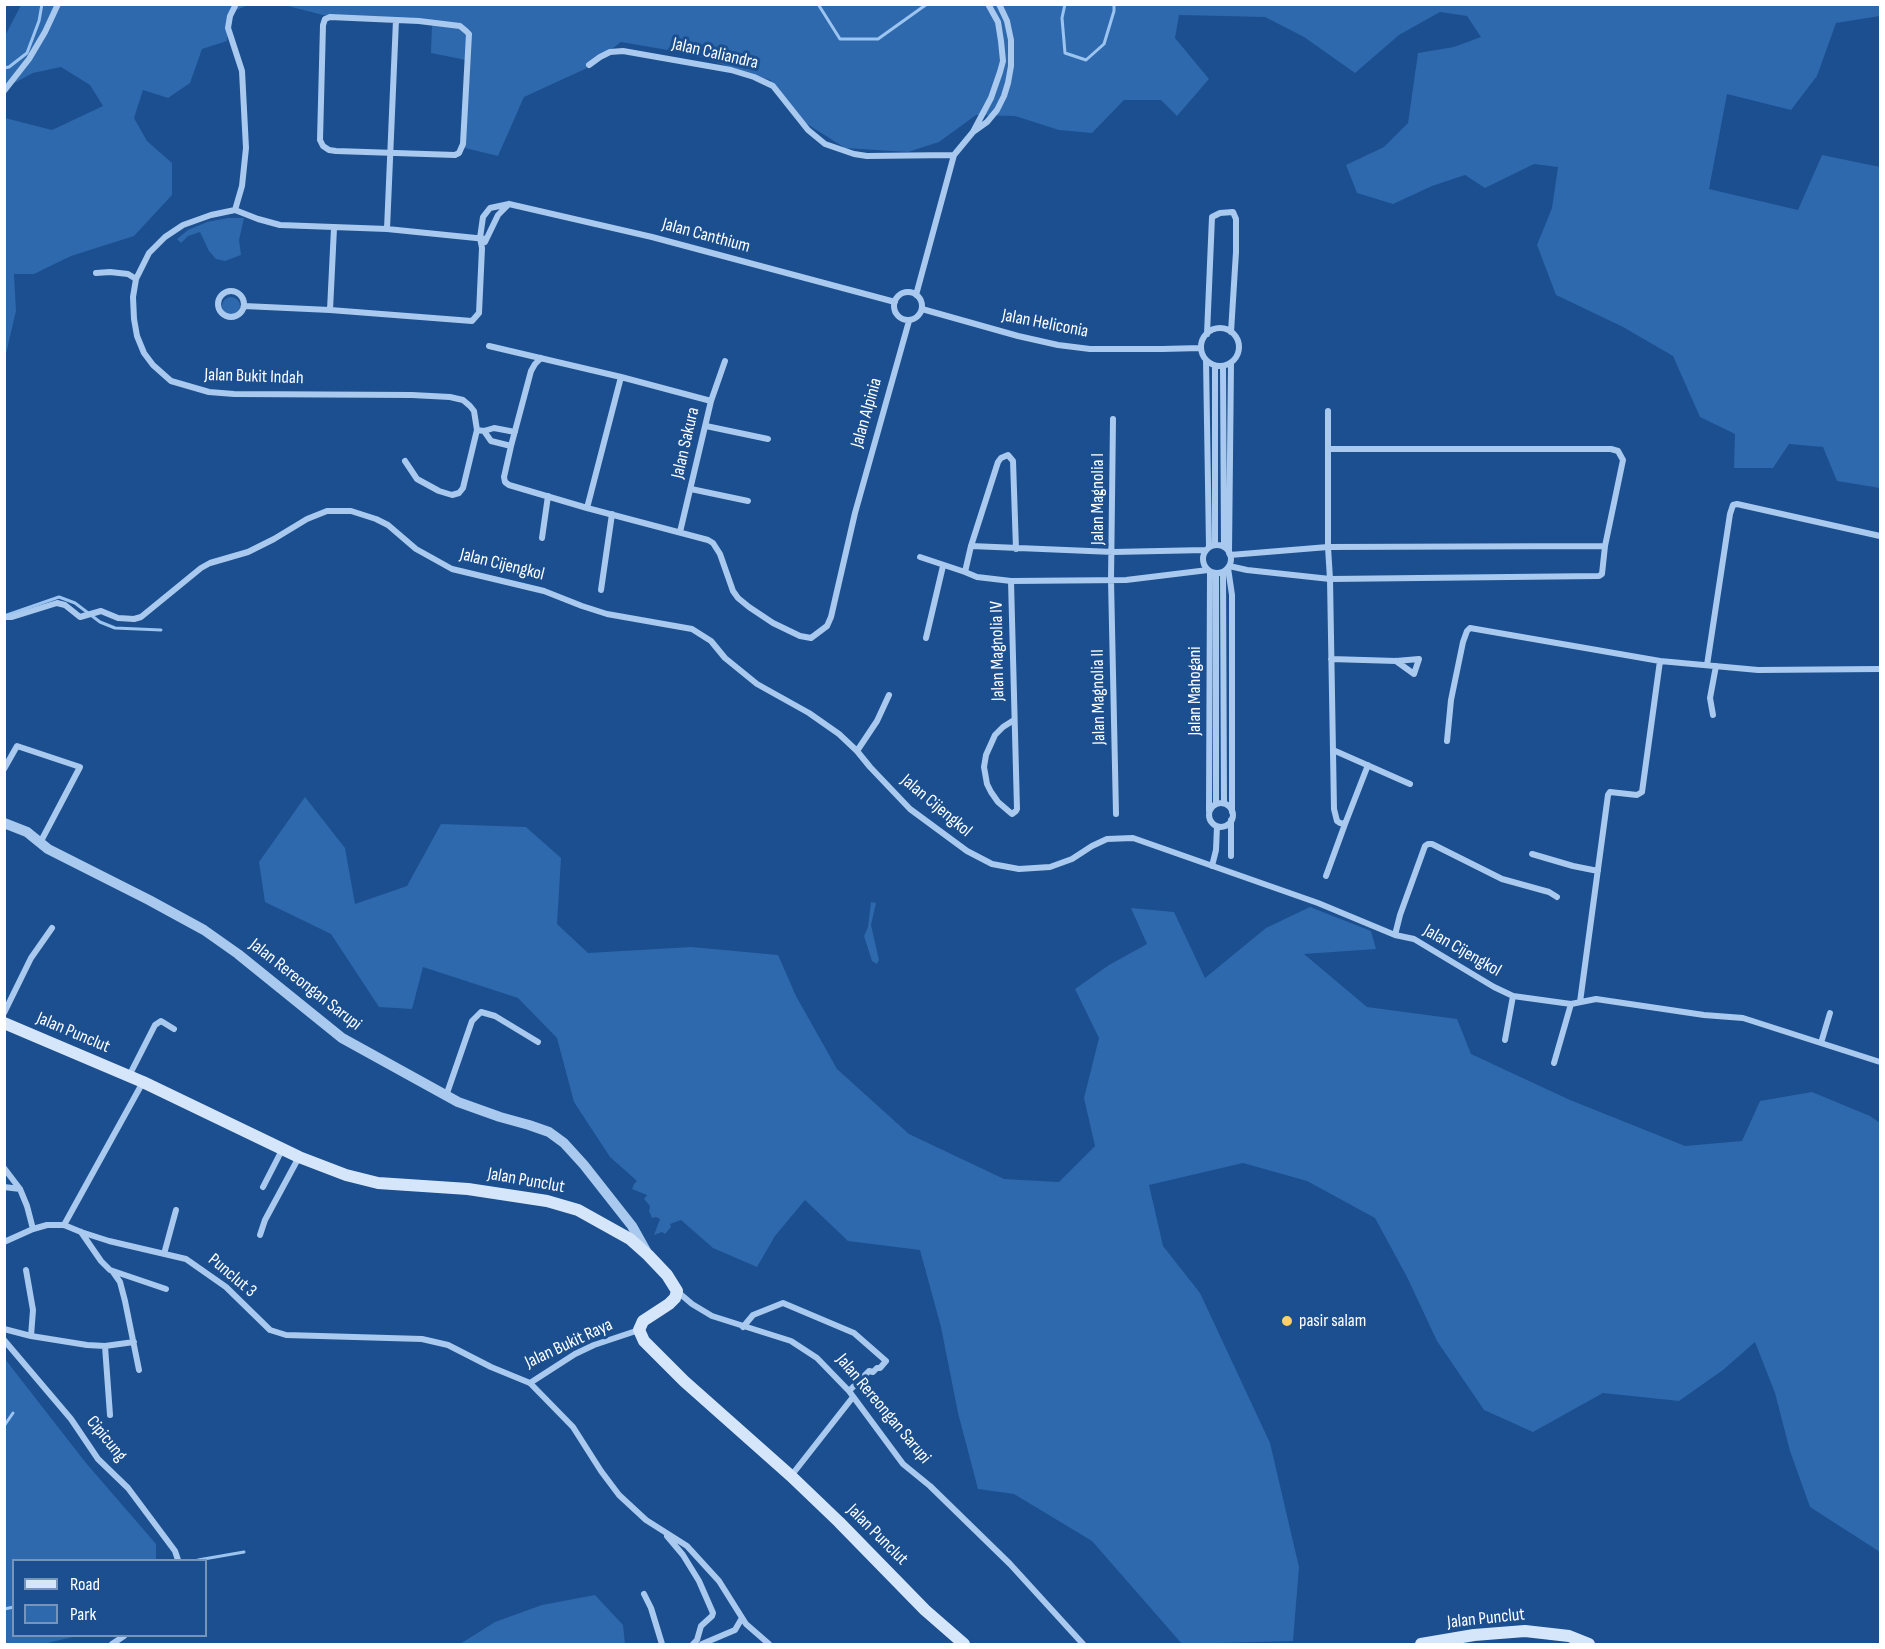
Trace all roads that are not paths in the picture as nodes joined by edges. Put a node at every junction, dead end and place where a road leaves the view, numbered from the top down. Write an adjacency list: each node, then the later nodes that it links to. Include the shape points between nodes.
1 (58, 4): 7 (street, via 33,52)
2 (236, 4): 12 (street, via 228,28 242,71 246,148)
3 (988, 4): 8 (street, via 998,22 1003,61 998,82)
4 (999, 4): 8 (street, via 1011,40 1008,83 997,110)
5 (396, 20): 9 (street); 9 (street, via 460,26 469,34 463,144 459,153); 9 (street, via 330,17 323,25 323,146 336,151)
6 (589, 65): 10 (street, Jalan Caliandra, via 610,52 623,51 731,70 773,86 808,130 825,144 867,156)
7 (4, 91)
8 (973, 132): 10 (street)
9 (390, 153): 14 (street)
10 (954, 155): 18 (street)
11 (509, 204): 15 (street); 15 (street, via 488,210 483,217); 19 (street, Jalan Canthium, via 652,237)
12 (236, 210): 13 (street, via 280,225); 17 (street, Jalan Bukit Indah, via 211,214 173,231 149,253)
13 (334, 228): 14 (street); 22 (street)
14 (387, 229): 15 (street)
15 (483, 239): 22 (street, via 480,313 472,321)
16 (96, 273): 17 (street, via 128,274)
17 (136, 279): 39 (street, Jalan Bukit Indah, via 133,297 137,336 153,365 171,381 221,393 463,399 474,411)
18 (916, 295): 19 (street, via 901,294); 21 (street)
19 (895, 302): 23 (street, via 897,315)
20 (244, 306): 20 (street, via 238,316 226,316 218,302 225,293 236,292); 22 (street)
21 (922, 309): 23 (street); 27 (street, Jalan Heliconia, via 1058,345 1090,349)
22 (330, 310)
23 (909, 321): 50 (street, Jalan Alpinia, via 826,626 811,638 772,623 733,591 712,543)
24 (1231, 332): 25 (street, via 1219,328); 25 (street, via 1236,219 1233,213 1220,213 1212,217); 31 (street, via 1239,349)
25 (1207, 334): 27 (street)
26 (489, 346): 28 (street)
27 (1201, 348): 29 (street)
28 (541, 358): 34 (street); 40 (street, via 531,371)
29 (1206, 360): 32 (street); 57 (street)
30 (724, 361): 35 (street, Jalan Sakura)
31 (1231, 363): 33 (street); 60 (street)
32 (1215, 366): 33 (street); 57 (street)
33 (1223, 366): 55 (street)
34 (621, 377): 35 (street); 48 (street)
35 (711, 401): 38 (street, Jalan Sakura)
36 (1328, 411): 43 (street)
37 (1113, 419): 59 (street, Jalan Magnolia I)
38 (706, 426): 41 (street); 45 (street, Jalan Sakura)
39 (481, 431): 40 (street, via 494,428); 42 (street, via 491,441); 44 (street, via 459,493 439,491 417,479)
40 (515, 432): 42 (street)
41 (768, 439)
42 (511, 447): 46 (street, via 505,482)
43 (1328, 449): 54 (street, via 1618,451 1623,460); 56 (street)
44 (405, 461)
45 (691, 489): 47 (street); 50 (street, Jalan Sakura)
46 (548, 496): 48 (street); 52 (street)
47 (748, 501)
48 (587, 508): 49 (street)
49 (612, 514): 50 (street); 68 (street)
50 (680, 532)
51 (1881, 536): 74 (street, via 1733,505)
52 (542, 538)
53 (971, 546): 58 (street); 58 (street, via 998,462 1008,455 1013,461); 64 (street)
54 (1605, 546): 56 (street); 65 (street, via 1603,573 1599,576)
55 (1224, 547): 57 (street); 60 (street)
56 (1328, 547): 60 (street); 65 (street)
57 (1210, 548): 59 (street); 63 (street, via 1203,561)
58 (1016, 549): 59 (street)
59 (1113, 552): 66 (street, Jalan Magnolia I)
60 (1230, 554): 63 (street)
61 (920, 557): 62 (street)
62 (943, 566): 64 (street); 70 (street)
63 (1219, 570): 65 (street); 66 (street); 86 (street); 87 (street); 88 (street, Jalan Mahogani); 89 (street, via 1232,595)
64 (964, 572): 67 (street)
65 (1330, 579): 71 (street)
66 (1112, 580): 67 (street); 90 (street, Jalan Magnolia II)
67 (1011, 581): 79 (street, Jalan Magnolia IV)
68 (601, 590)
69 (4, 617): 82 (street, Jalan Cijengkol, via 57,603 80,617 98,612 126,620 141,617 210,563 248,552 327,511 351,511 382,522 416,549 452,569 544,591 607,615 692,629 711,641 757,684 809,713)
70 (926, 638)
71 (1331, 659): 72 (street); 81 (street)
72 (1396, 661)
73 (1660, 661): 74 (street); 80 (street, via 1470,628 1463,642 1451,700); 99 (street, via 1643,791 1637,795 1608,793)
74 (1707, 665): 75 (street)
75 (1716, 666): 76 (street, via 1758,670); 78 (street, via 1710,698)
76 (1881, 669)
77 (889, 695): 82 (street)
78 (1713, 715)
79 (1014, 720): 79 (street, Jalan Magnolia IV, via 1017,809 1012,814 991,792 984,767 995,735)
80 (1447, 741)
81 (1333, 750): 83 (street); 93 (street, via 1334,809 1337,821)
82 (857, 751): 98 (street, Jalan Cijengkol, via 910,809 967,852 992,864 1019,869 1050,867 1107,839 1133,838)
83 (1368, 765): 85 (street); 93 (street)
84 (4, 769): 95 (street, via 17,746 80,767)
85 (1410, 784)
86 (1216, 803): 87 (street); 88 (street)
87 (1224, 803): 89 (street)
88 (1209, 811): 94 (street, via 1210,820)
89 (1232, 812): 91 (street)
90 (1116, 814)
91 (1231, 820): 94 (street, via 1225,826); 97 (street)
92 (4, 823): 95 (street, Jalan Rereongan Sarupi, via 27,832)
93 (1345, 824): 100 (street)
94 (1217, 826): 98 (street)
95 (40, 843): 118 (street, Jalan Rereongan Sarupi, via 204,930 342,1038)
96 (1532, 854): 99 (street)
97 (1231, 856)
98 (1212, 866): 103 (street, Jalan Cijengkol)
99 (1598, 870): 105 (street)
100 (1326, 876)
101 (1557, 897): 103 (street, via 1502,879 1428,844)
102 (52, 928): 107 (street, via 31,958)
103 (1395, 935): 104 (street, Jalan Cijengkol, via 1413,939)
104 (1513, 996): 106 (street, Jalan Cijengkol); 111 (street)
105 (1580, 1002): 106 (street, Jalan Cijengkol); 113 (street, Jalan Cijengkol, via 1596,999 1743,1018)
106 (1571, 1004): 115 (street)
107 (4, 1013)
108 (1830, 1013): 113 (street)
109 (4, 1023): 116 (main road, Jalan Punclut)
110 (174, 1029): 116 (street, via 161,1021 155,1025)
111 (1505, 1040)
112 (538, 1042): 118 (street, via 481,1012 472,1021)
113 (1821, 1043): 114 (street, Jalan Cijengkol)
114 (1881, 1062)
115 (1554, 1063)
116 (129, 1076): 117 (main road, Jalan Punclut)
117 (143, 1082): 119 (main road, Jalan Punclut); 126 (street)
118 (446, 1096): 132 (street, Jalan Rereongan Sarupi, via 549,1132 564,1143 632,1226)
119 (284, 1148): 120 (main road, Jalan Punclut); 122 (street)
120 (299, 1157): 129 (street, via 264,1220); 132 (main road, Jalan Punclut, via 378,1183 468,1189 547,1201 578,1210 630,1239)
121 (4, 1168): 124 (street)
122 (263, 1186)
123 (4, 1187): 124 (street)
124 (20, 1189): 127 (street)
125 (176, 1210): 131 (street)
126 (64, 1225): 127 (street, Punclut 3); 128 (street, Punclut 3)
127 (33, 1228): 130 (street, Punclut 3)
128 (81, 1232): 131 (street, Punclut 3); 134 (street)
129 (260, 1235)
130 (7, 1238)
131 (164, 1254): 141 (street, Punclut 3, via 186,1259 226,1287 270,1330 286,1335)
132 (648, 1255): 136 (main road, Jalan Punclut)
133 (26, 1270): 140 (street, via 33,1310)
134 (110, 1270): 135 (street); 143 (street, via 120,1282)
135 (166, 1289)
136 (677, 1291): 137 (street, Jalan Rereongan Sarupi, via 712,1316); 139 (main road, via 675,1298 643,1321)
137 (743, 1327): 147 (street, Jalan Rereongan Sarupi, via 791,1341 817,1358); 147 (street, via 753,1315 783,1303 854,1333 886,1361 869,1371)
138 (4, 1329): 140 (street)
139 (639, 1330): 146 (street, Jalan Bukit Raya, via 585,1349); 149 (main road, Jalan Punclut, via 644,1341 684,1381)
140 (31, 1336): 144 (street)
141 (411, 1337): 146 (street, Jalan Bukit Raya, via 448,1345)
142 (4, 1340): 151 (street, Cipicung, via 98,1459 128,1488)
143 (134, 1342): 144 (street); 145 (street)
144 (105, 1346): 148 (street)
145 (139, 1370)
146 (530, 1383): 150 (street, via 573,1427 618,1495)
147 (851, 1394): 149 (street); 154 (street, Jalan Rereongan Sarupi, via 903,1464 1010,1564)
148 (110, 1415)
149 (791, 1476): 159 (main road, Jalan Punclut)
150 (663, 1531): 153 (street, via 687,1546 710,1570); 156 (street, via 699,1581 713,1613 701,1626)
151 (178, 1559)
152 (644, 1593): 155 (street)
153 (742, 1618): 157 (street, via 735,1630); 158 (street)
154 (1076, 1636): 160 (street); 161 (street, Jalan Rereongan Sarupi)
155 (662, 1644)
156 (693, 1644)
157 (702, 1644)
158 (769, 1644)
159 (964, 1644)
160 (1072, 1644)
161 (1083, 1644)
162 (1421, 1644): 163 (main road, Jalan Punclut, via 1525,1631 1569,1636)
163 (1589, 1644)

